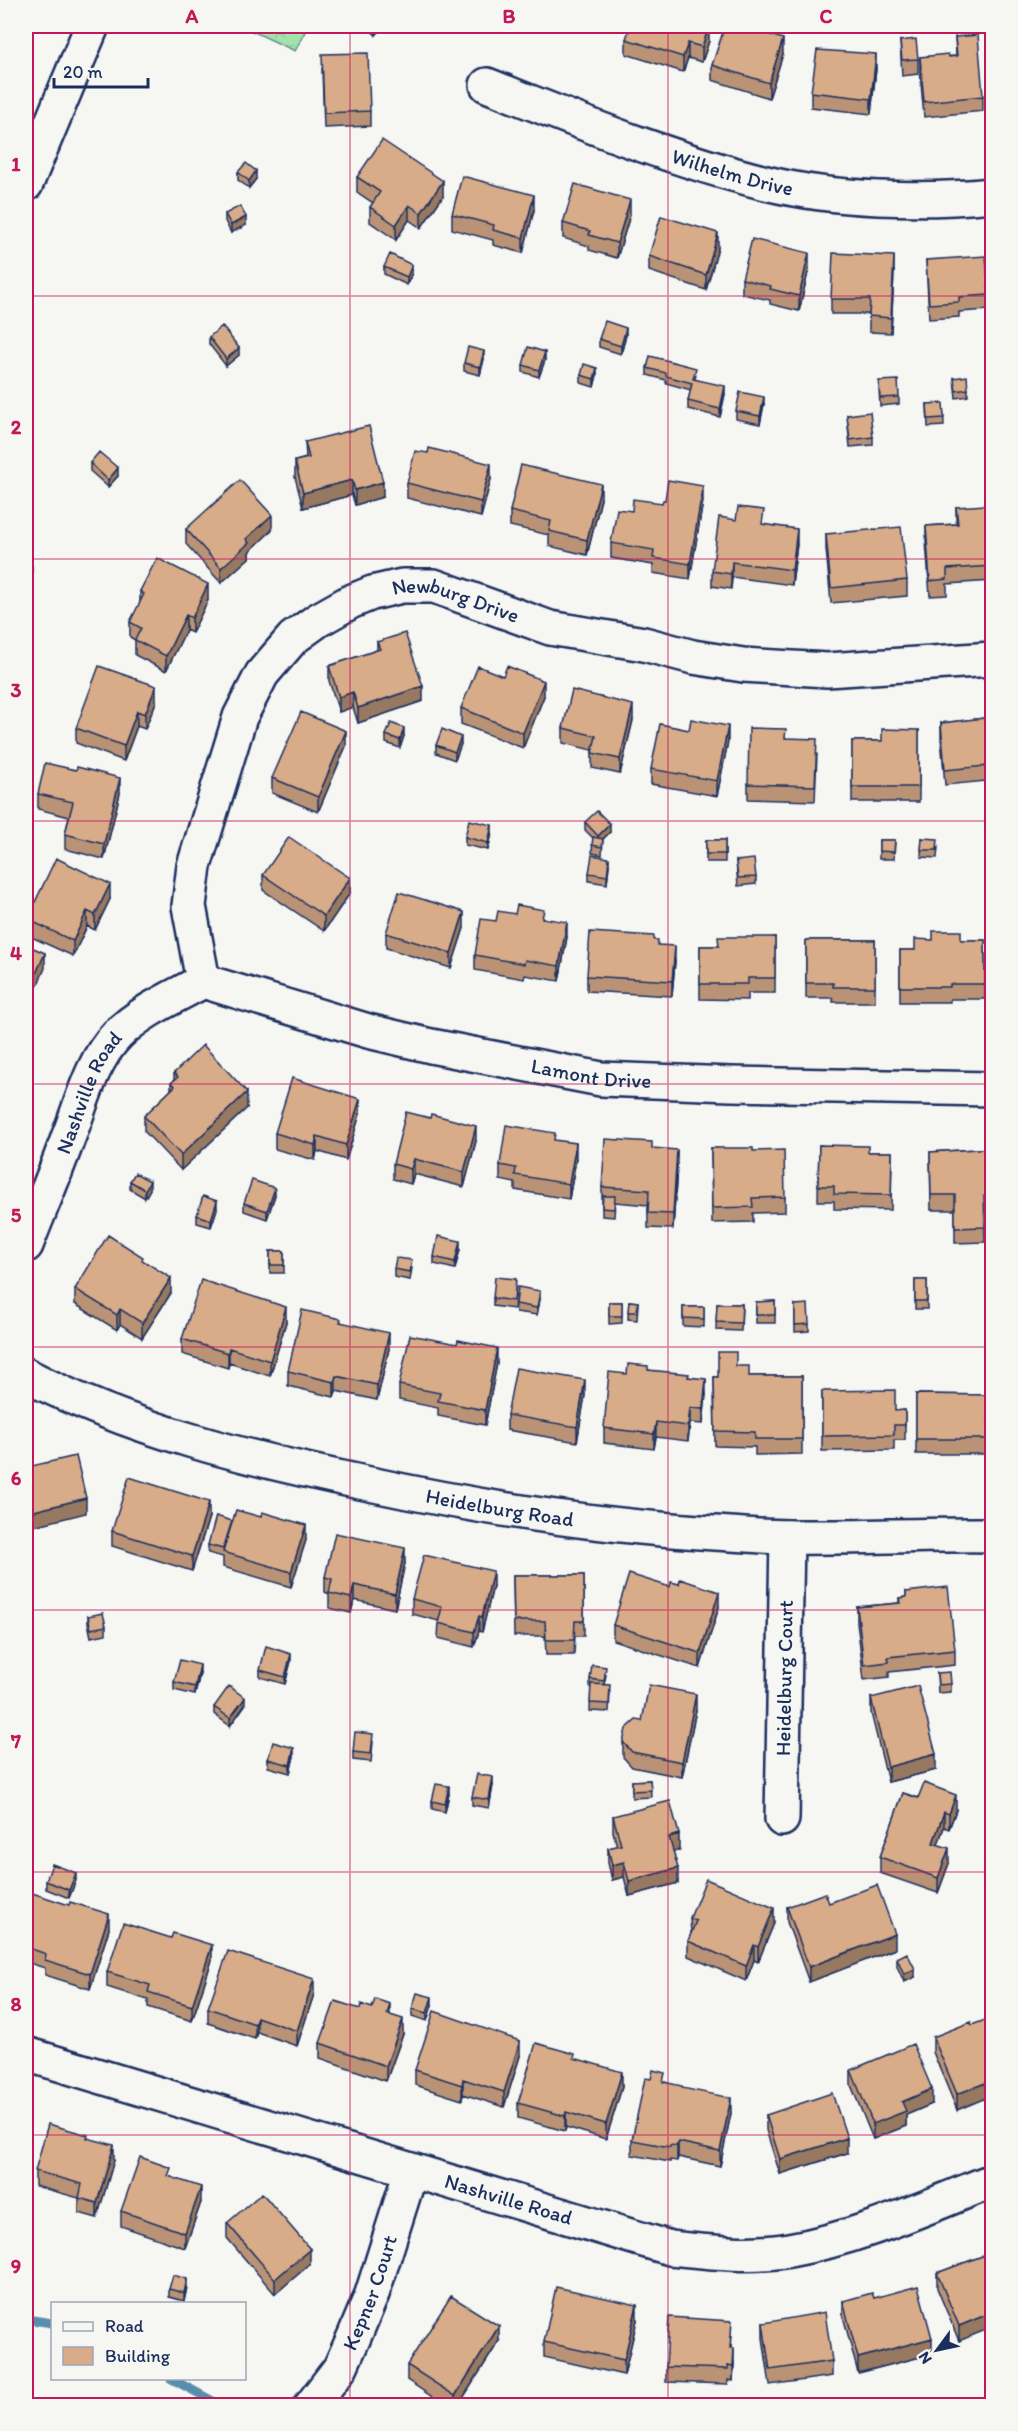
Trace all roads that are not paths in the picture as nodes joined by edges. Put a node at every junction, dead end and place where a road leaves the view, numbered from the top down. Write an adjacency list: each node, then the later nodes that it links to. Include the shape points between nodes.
1 (92, 26): 3 (main road)
2 (487, 86): 4 (main road, Wilhelm Drive, via 702,165 767,183 866,197)
3 (26, 184)
4 (993, 195)
5 (993, 658): 6 (main road, Newburg Drive, via 827,670 743,665 550,628 434,586 402,586 372,593 318,620 293,638 262,675 240,717 194,866 189,906)
6 (203, 981): 7 (main road, Lamont Drive, via 368,1031 601,1079); 8 (main road, Nashville Road, via 145,1013 108,1046 90,1078)
7 (993, 1089)
8 (26, 1245)
9 (26, 1375): 11 (main road, Heidelburg Road, via 147,1427 253,1458 356,1482 576,1521)
10 (993, 1535): 11 (main road, Heidelburg Road)
11 (787, 1537): 12 (main road, Heidelburg Court)
12 (782, 1819)
13 (26, 2054): 14 (main road, Nashville Road)
14 (411, 2171): 15 (main road, Nashville Road, via 670,2248 720,2253 787,2251 821,2243); 16 (main road, Kepner Court, via 372,2294 354,2337 340,2368)
15 (993, 2181)
16 (311, 2406)

